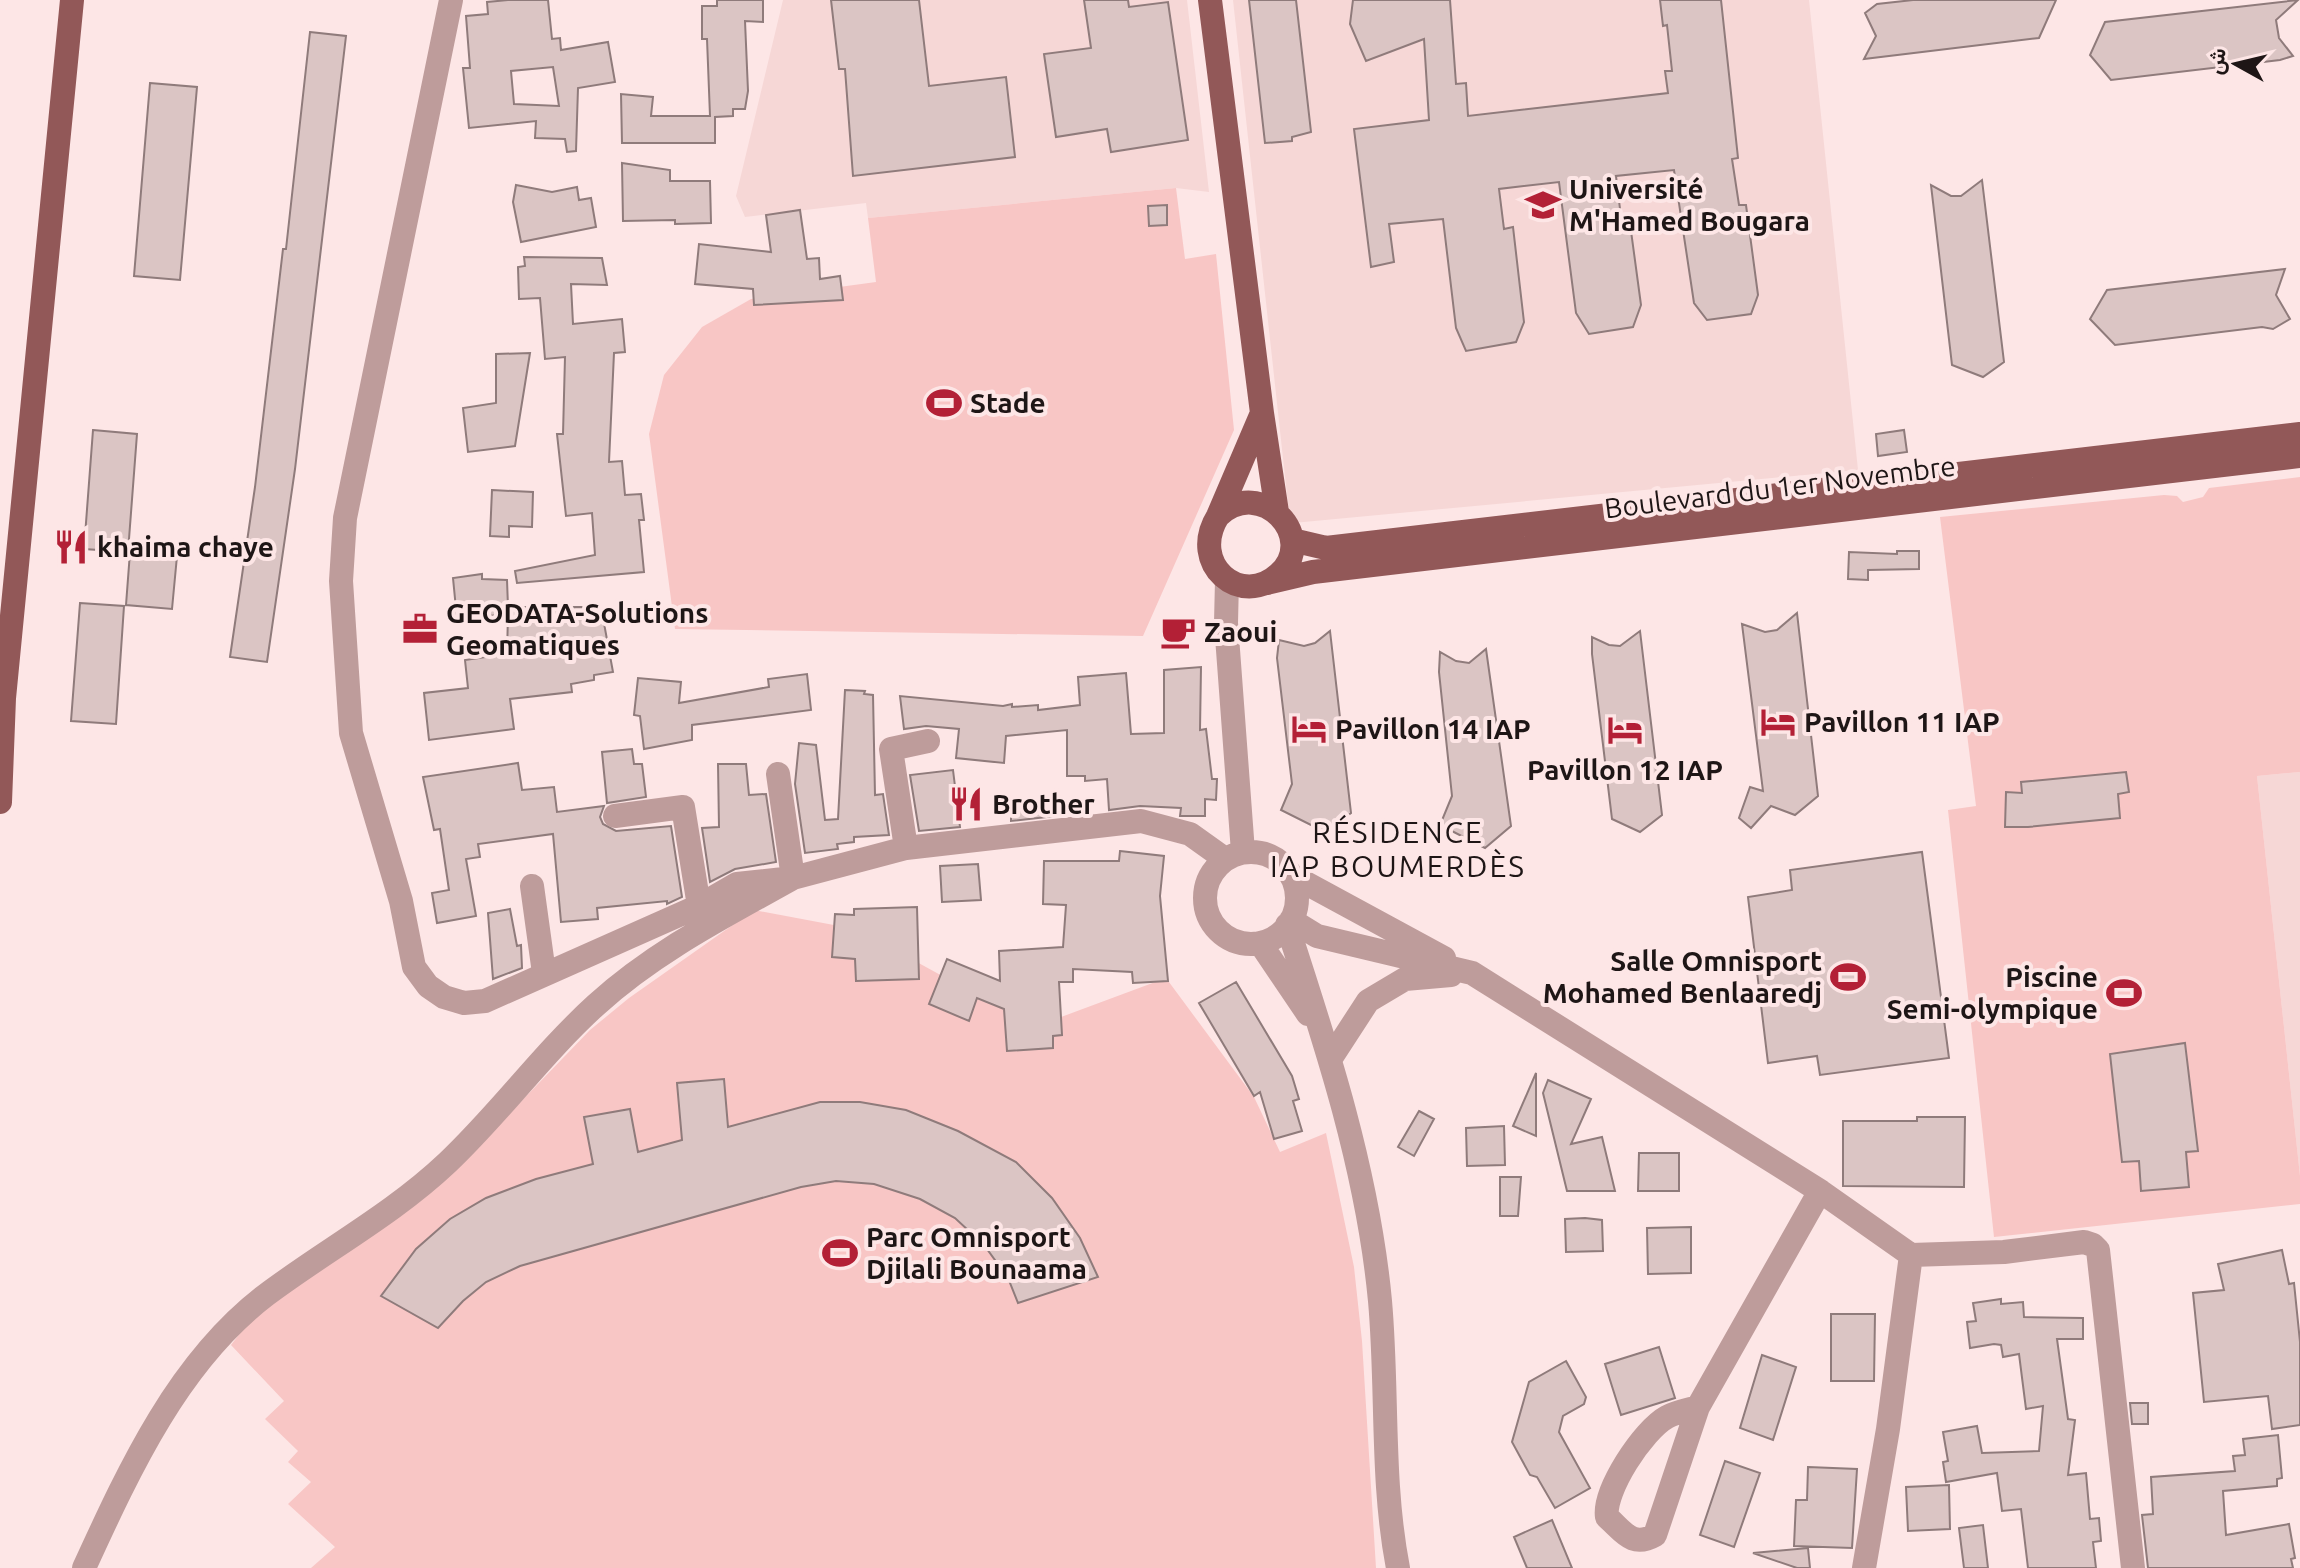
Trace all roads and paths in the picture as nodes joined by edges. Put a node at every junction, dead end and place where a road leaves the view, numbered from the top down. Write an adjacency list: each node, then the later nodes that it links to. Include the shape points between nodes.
1 (72, 0): 14 (main road, via 6,683)
2 (451, 0): 24 (street, via 345,518 341,581 351,733 401,901 414,967 428,986 464,1003 485,1001)
3 (1210, 0): 4 (main road)
4 (1262, 413): 7 (main road); 8 (main road)
5 (2300, 434): 9 (main road, Boulevard du 1er Novembre, via 1326,548)
6 (2300, 456): 11 (main road, Boulevard du 1er Novembre, via 1313,572)
7 (1277, 512): 8 (main road, via 1245,502); 9 (main road)
8 (1218, 516): 10 (main road, via 1207,543 1213,567)
9 (1292, 540): 11 (main road, via 1282,573)
10 (1227, 580): 11 (main road, via 1246,587); 17 (street)
11 (1267, 583)
12 (928, 741): 16 (street, via 891,749)
13 (778, 774): 19 (street)
14 (0, 802)
15 (615, 816): 21 (street, via 683,807)
16 (906, 848): 17 (street, via 1141,821 1190,834); 19 (street)
17 (1234, 856): 18 (street, via 1269,855); 23 (street, via 1208,881 1205,903 1210,919 1230,939)
18 (1291, 875): 22 (street, via 1297,902); 25 (street)
19 (793, 878): 21 (street, via 737,884); 30 (street, via 666,950 599,1002 446,1164 264,1296 225,1332 187,1375 155,1427)
20 (532, 886): 24 (street)
21 (699, 906): 24 (street)
22 (1289, 923): 23 (street); 25 (street, via 1317,936); 26 (street)
23 (1260, 943): 26 (street)
24 (544, 973)
25 (1472, 973): 26 (street, via 1405,979 1368,1001); 27 (street)
26 (1328, 1049): 31 (street, via 1365,1200 1380,1301)
27 (1820, 1191): 28 (street); 29 (street)
28 (1911, 1255): 32 (street); 33 (street, via 2084,1242 2098,1250)
29 (1698, 1407): 29 (street, via 1655,1535 1634,1540 1607,1517 1608,1495 1656,1425)
30 (84, 1566)
31 (1398, 1568)
32 (1864, 1568)
33 (2133, 1568)

